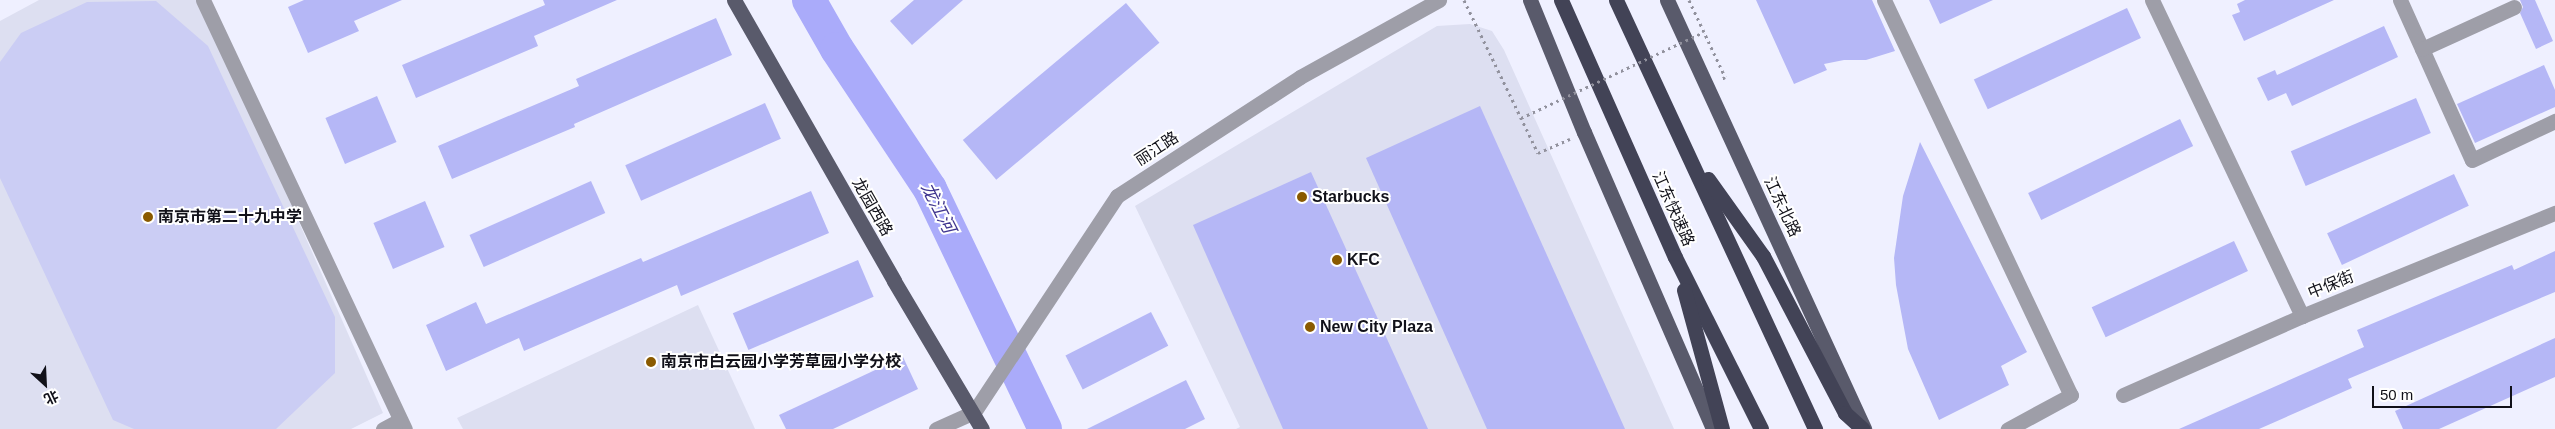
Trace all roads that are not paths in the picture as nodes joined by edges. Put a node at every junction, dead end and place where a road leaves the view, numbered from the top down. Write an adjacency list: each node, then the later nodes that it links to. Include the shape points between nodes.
1 (203, 0): 22 (street)
2 (734, 0): 21 (main road, 龙园西路, via 894,281)
3 (1439, 0): 21 (street, 丽江路, via 1300,76 1117,196)
4 (1525, 0): 13 (street)
5 (1530, 0): 13 (main road)
6 (1561, 0): 18 (highway, 江东快速路)
7 (1616, 0): 16 (highway)
8 (1667, 0): 30 (main road, 江东北路)
9 (1884, 0): 31 (street, via 2071,395)
10 (2152, 0): 19 (street)
11 (2400, 0): 14 (street)
12 (2514, 7): 14 (street)
13 (1540, 28): 26 (main road)
14 (2422, 49): 15 (street, via 2472,160)
15 (2555, 121)
16 (1687, 150): 29 (highway); 30 (highway, via 1763,256 1845,413)
17 (2555, 213): 19 (street, 中保街)
18 (1675, 257): 27 (highway); 28 (highway, 江东快速路)
19 (2302, 316): 20 (street, 中保街)
20 (2123, 395)
21 (974, 412): 24 (street); 25 (main road, 龙园西路)
22 (402, 425): 23 (street)
23 (382, 429)
24 (936, 429)
25 (982, 429)
26 (1713, 429)
27 (1722, 429)
28 (1761, 429)
29 (1815, 429)
30 (1864, 429)
31 (2008, 429)

